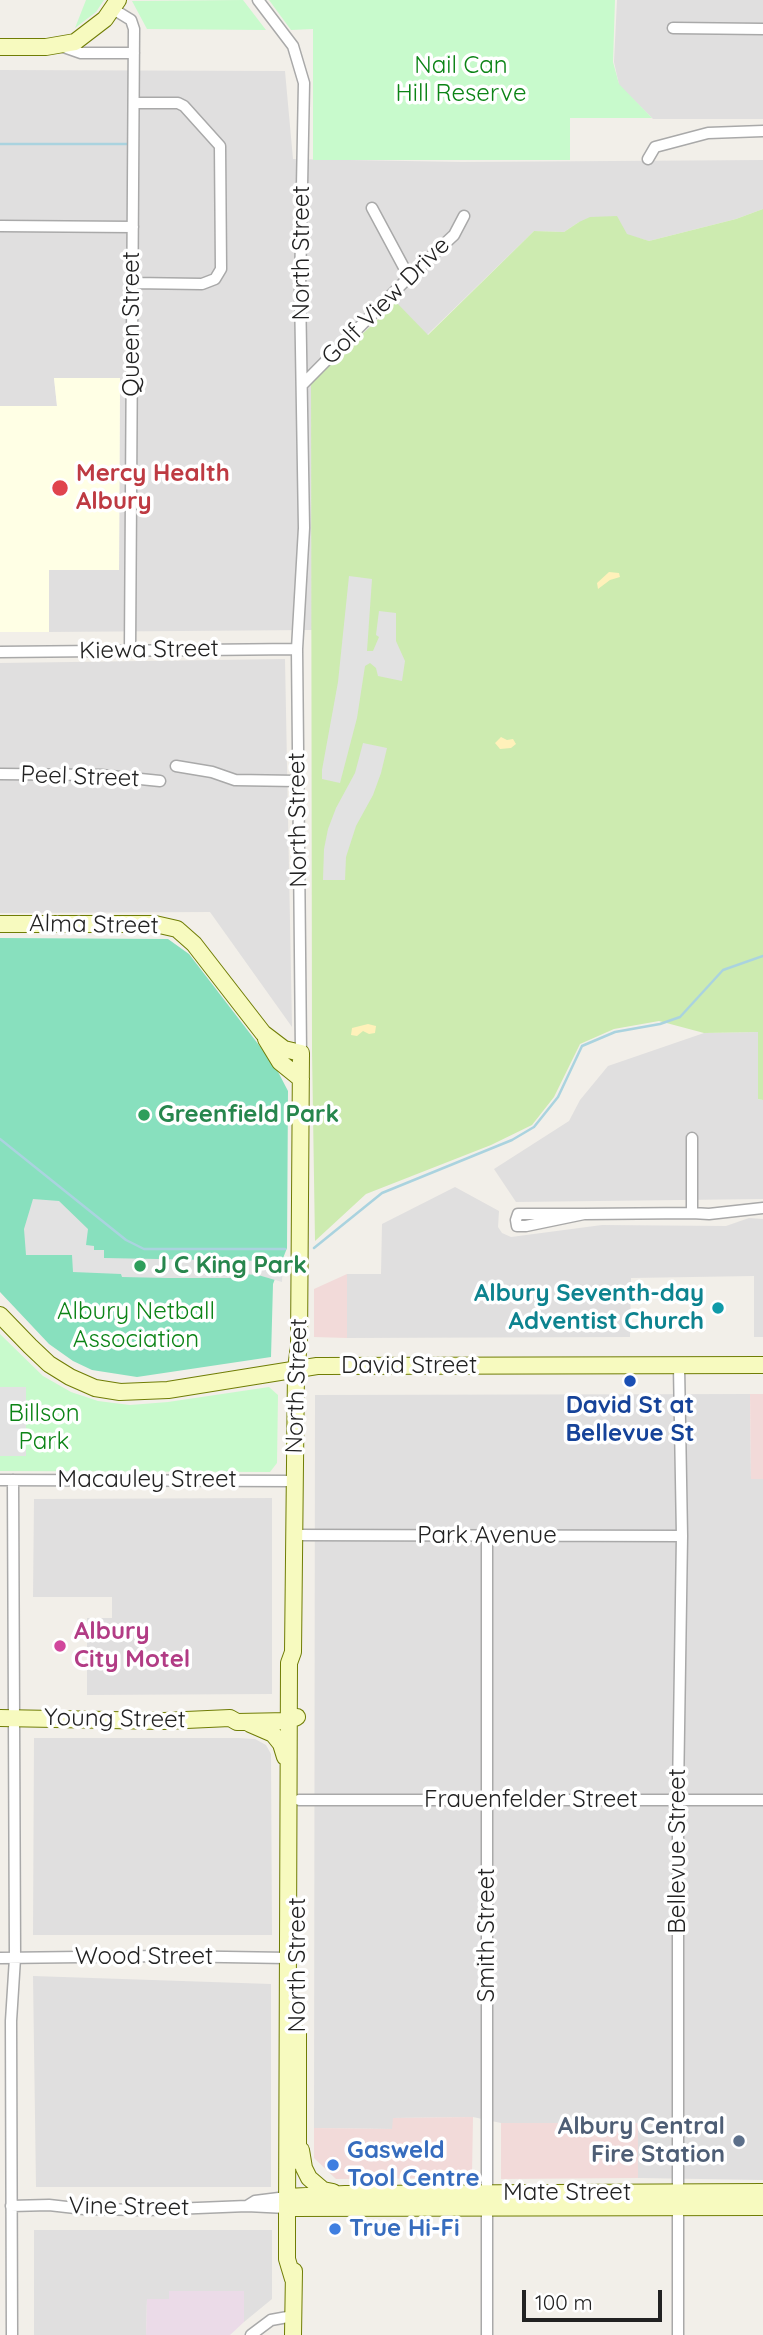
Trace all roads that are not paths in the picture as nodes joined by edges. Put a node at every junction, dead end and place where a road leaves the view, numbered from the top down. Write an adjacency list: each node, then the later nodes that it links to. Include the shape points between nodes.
1 (258, 0): 17 (street, North Street, via 293,46 304,83)
2 (115, 4): 5 (main road, via 86,36); 7 (street, Queen Street, via 133,23)
3 (673, 28): 4 (street)
4 (763, 29)
5 (61, 46): 6 (main road); 7 (street, via 81,53)
6 (0, 47)
7 (134, 53): 8 (street, Queen Street)
8 (134, 103): 14 (street, Queen Street); 16 (street, via 184,106 220,146 221,269 215,279 202,284)
9 (763, 131): 10 (street, via 708,133 655,147)
10 (648, 159)
11 (372, 208): 15 (street)
12 (464, 216): 15 (street, Golf View Drive, via 454,235)
13 (0, 226): 14 (street)
14 (133, 227): 16 (street, Queen Street)
15 (409, 277): 17 (street, Golf View Drive)
16 (133, 283): 19 (street, Queen Street)
17 (303, 384): 18 (street, North Street, via 304,528)
18 (297, 649): 19 (street, Kiewa Street); 23 (street, North Street)
19 (130, 651): 20 (street, Kiewa Street)
20 (0, 652)
21 (176, 766): 23 (street, Peel Street, via 235,780)
22 (0, 774): 24 (street, Peel Street)
23 (297, 780): 27 (street, North Street)
24 (160, 781)
25 (0, 923): 26 (main road, Alma Street, via 155,924 177,929 194,944)
26 (263, 1033): 27 (main road, Alma Street, via 284,1049); 28 (main road, Alma Street, via 280,1062)
27 (301, 1053): 28 (main road, North Street)
28 (301, 1079): 36 (main road, North Street)
29 (692, 1138): 31 (street)
30 (763, 1208): 31 (street)
31 (692, 1213): 32 (street, via 584,1214 517,1226)
32 (518, 1214)
33 (0, 1315): 36 (main road, David Street, via 49,1364 107,1391 168,1390)
34 (763, 1365): 35 (main road, David Street)
35 (678, 1367): 36 (main road, David Street); 42 (street, Bellevue Street)
36 (296, 1369): 39 (main road, North Street)
37 (0, 1480): 38 (street, Macauley Street)
38 (13, 1480): 39 (street, Macauley Street); 44 (street)
39 (295, 1481): 40 (main road, North Street)
40 (293, 1535): 41 (street, Park Avenue); 43 (main road, North Street)
41 (487, 1536): 42 (street, Park Avenue); 49 (street, Smith Street)
42 (682, 1536): 47 (street, Bellevue Street)
43 (292, 1716): 45 (main road, Young Street); 46 (main road, North Street); 48 (main road, North Street)
44 (7, 1718): 45 (main road, Young Street); 52 (street)
45 (234, 1720): 46 (main road, via 272,1734 283,1750)
46 (288, 1771): 53 (main road, North Street)
47 (678, 1799): 49 (street, Frauenfelder Street); 50 (street, Frauenfelder Street); 57 (street, Bellevue Street)
48 (299, 1800): 49 (street, Frauenfelder Street); 54 (main road, North Street)
49 (487, 1800): 58 (street, Smith Street)
50 (763, 1800)
51 (0, 1958): 52 (street, Wood Street)
52 (15, 1958): 53 (street, Wood Street); 60 (street)
53 (288, 1958): 59 (main road, North Street)
54 (298, 2124): 56 (main road, via 309,2178 323,2190); 59 (main road, North Street)
55 (763, 2192): 57 (main road, Mate Street)
56 (345, 2194): 58 (main road, Mate Street); 59 (main road, Mate Street)
57 (677, 2199): 58 (main road, Mate Street); 61 (main road, Mate Street); 67 (street, Bellevue Street)
58 (486, 2200): 59 (main road, Mate Street); 66 (street, Smith Street)
59 (292, 2202): 60 (street, Vine Street, via 148,2210); 62 (main road, North Street, via 297,2258)
60 (11, 2206): 63 (street)
61 (763, 2207)
62 (293, 2316): 64 (street, via 271,2320); 65 (main road, North Street)
63 (12, 2335)
64 (251, 2335)
65 (293, 2335)
66 (487, 2335)
67 (678, 2335)

